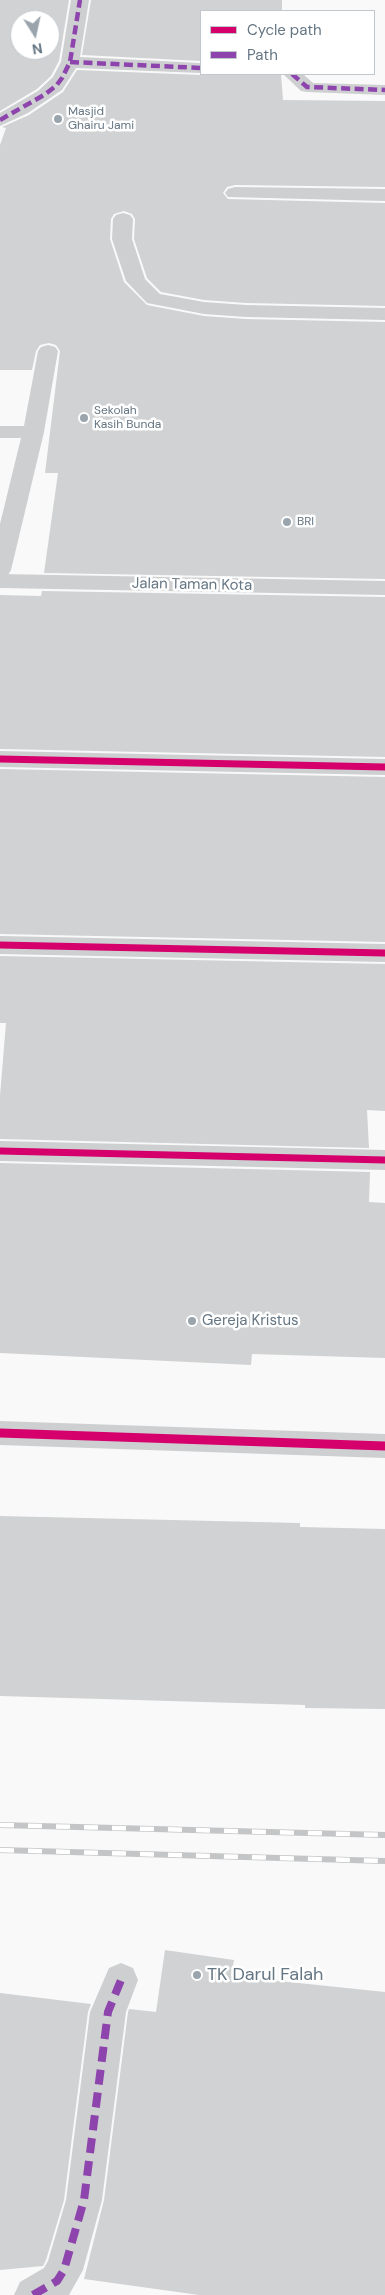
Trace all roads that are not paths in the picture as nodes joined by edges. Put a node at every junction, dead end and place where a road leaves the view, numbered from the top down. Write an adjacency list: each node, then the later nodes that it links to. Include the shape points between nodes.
1 (80, 0): 2 (street)
2 (70, 62): 3 (street); 6 (street, via 56,86)
3 (200, 68)
4 (293, 75): 5 (street, via 313,88)
5 (385, 90)
6 (0, 120)
7 (235, 193): 8 (street)
8 (385, 195)
9 (123, 219): 10 (street, via 122,239 136,281 154,299 246,311)
10 (385, 314)
11 (48, 351): 13 (street)
12 (0, 432): 13 (street)
13 (33, 432): 14 (street)
14 (0, 570)
15 (0, 581): 16 (street, Jalan Taman Kota)
16 (385, 588)
17 (0, 759): 18 (street)
18 (385, 767)
19 (0, 945): 20 (street)
20 (385, 953)
21 (0, 1151): 22 (street)
22 (385, 1160)
23 (0, 1433): 24 (street)
24 (385, 1446)
25 (121, 1980): 26 (street, via 108,2012 81,2209 64,2270 57,2280)
26 (33, 2295)

